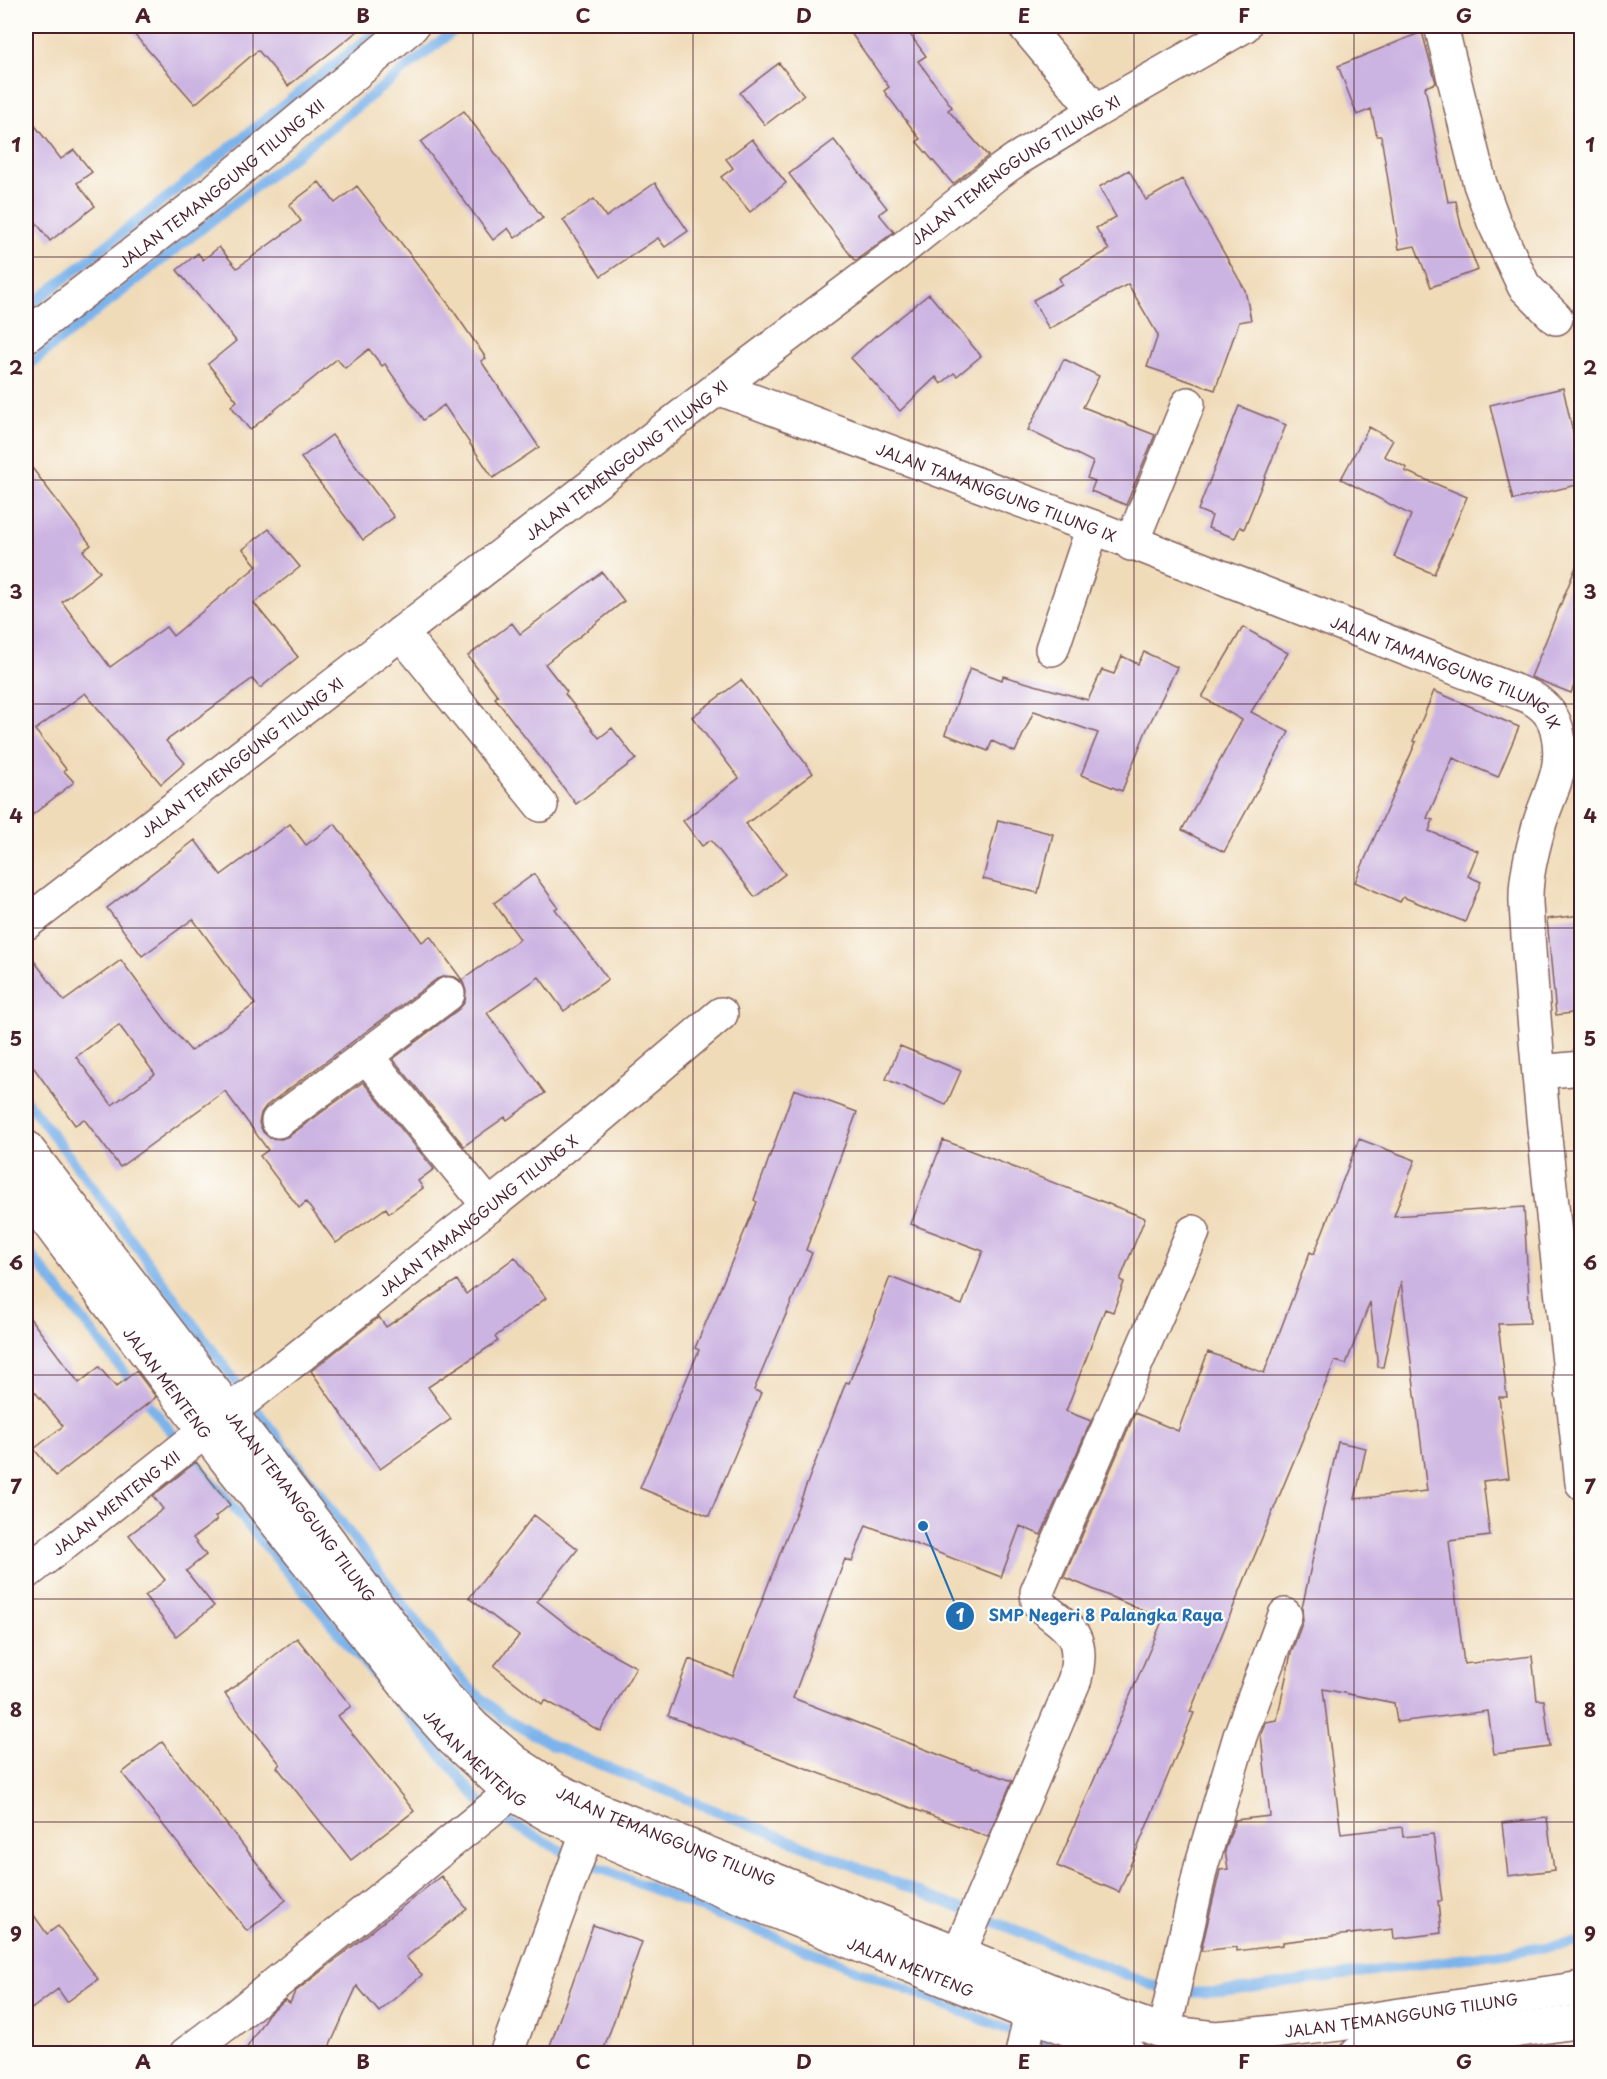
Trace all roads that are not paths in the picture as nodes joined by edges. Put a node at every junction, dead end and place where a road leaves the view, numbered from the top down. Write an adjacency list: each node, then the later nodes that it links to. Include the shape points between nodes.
1 (412, 26): 7 (street, JALAN TEMANGGUNG TILUNG XII, via 213,192)
2 (1025, 26): 5 (street)
3 (1244, 26): 5 (street, JALAN TEMENGGUNG TILUNG XI)
4 (1441, 26): 6 (street, via 1480,184 1494,222 1524,286)
5 (1096, 111): 8 (street, JALAN TEMENGGUNG TILUNG XI, via 996,174)
6 (1556, 318)
7 (26, 336)
8 (718, 387): 10 (street, JALAN TAMANGGUNG TILUNG IX); 12 (street, JALAN TEMENGGUNG TILUNG XI)
9 (1188, 404): 11 (street)
10 (1093, 528): 11 (street, JALAN TAMANGGUNG TILUNG IX); 13 (street)
11 (1131, 544): 20 (street, JALAN TAMANGGUNG TILUNG IX, via 1530,697 1548,709 1556,725 1561,759 1532,852 1526,901)
12 (401, 633): 14 (street); 15 (street, JALAN TEMENGGUNG TILUNG XI)
13 (1052, 649)
14 (541, 805)
15 (26, 923)
16 (448, 994): 18 (street)
17 (721, 1014): 24 (street, JALAN TAMANGGUNG TILUNG X)
18 (366, 1056): 21 (street); 24 (street)
19 (1581, 1068): 20 (street)
20 (1539, 1072): 27 (street, JALAN TAMANGGUNG TILUNG IX)
21 (278, 1121)
22 (26, 1147): 26 (street, JALAN TEMANGGUNG TILUNG)
23 (26, 1193): 26 (street, JALAN MENTENG)
24 (489, 1206): 26 (street, JALAN TAMANGGUNG TILUNG X)
25 (1193, 1232): 32 (street, via 1037,1592 1041,1606 1067,1626 1077,1640 1075,1679)
26 (216, 1421): 28 (street, JALAN MENTENG XII); 30 (street, JALAN MENTENG, via 418,1701 452,1739); 32 (street, JALAN TEMANGGUNG TILUNG, via 327,1539 442,1693 515,1762 591,1807)
27 (1581, 1483)
28 (26, 1573)
29 (1285, 1615): 36 (street, via 1240,1736 1201,1867)
30 (511, 1793): 31 (street, JALAN MENTENG); 37 (street)
31 (587, 1833): 34 (street, JALAN MENTENG); 38 (street)
32 (959, 1953): 36 (street, JALAN TEMANGGUNG TILUNG)
33 (1581, 1988): 36 (street, JALAN TEMANGGUNG TILUNG, via 1239,2036 1215,2038)
34 (1031, 2013): 39 (street); 40 (street, JALAN MENTENG)
35 (1581, 2020): 41 (street)
36 (1164, 2032)
37 (186, 2054)
38 (506, 2054)
39 (1022, 2054)
40 (1130, 2054)
41 (1357, 2054)

